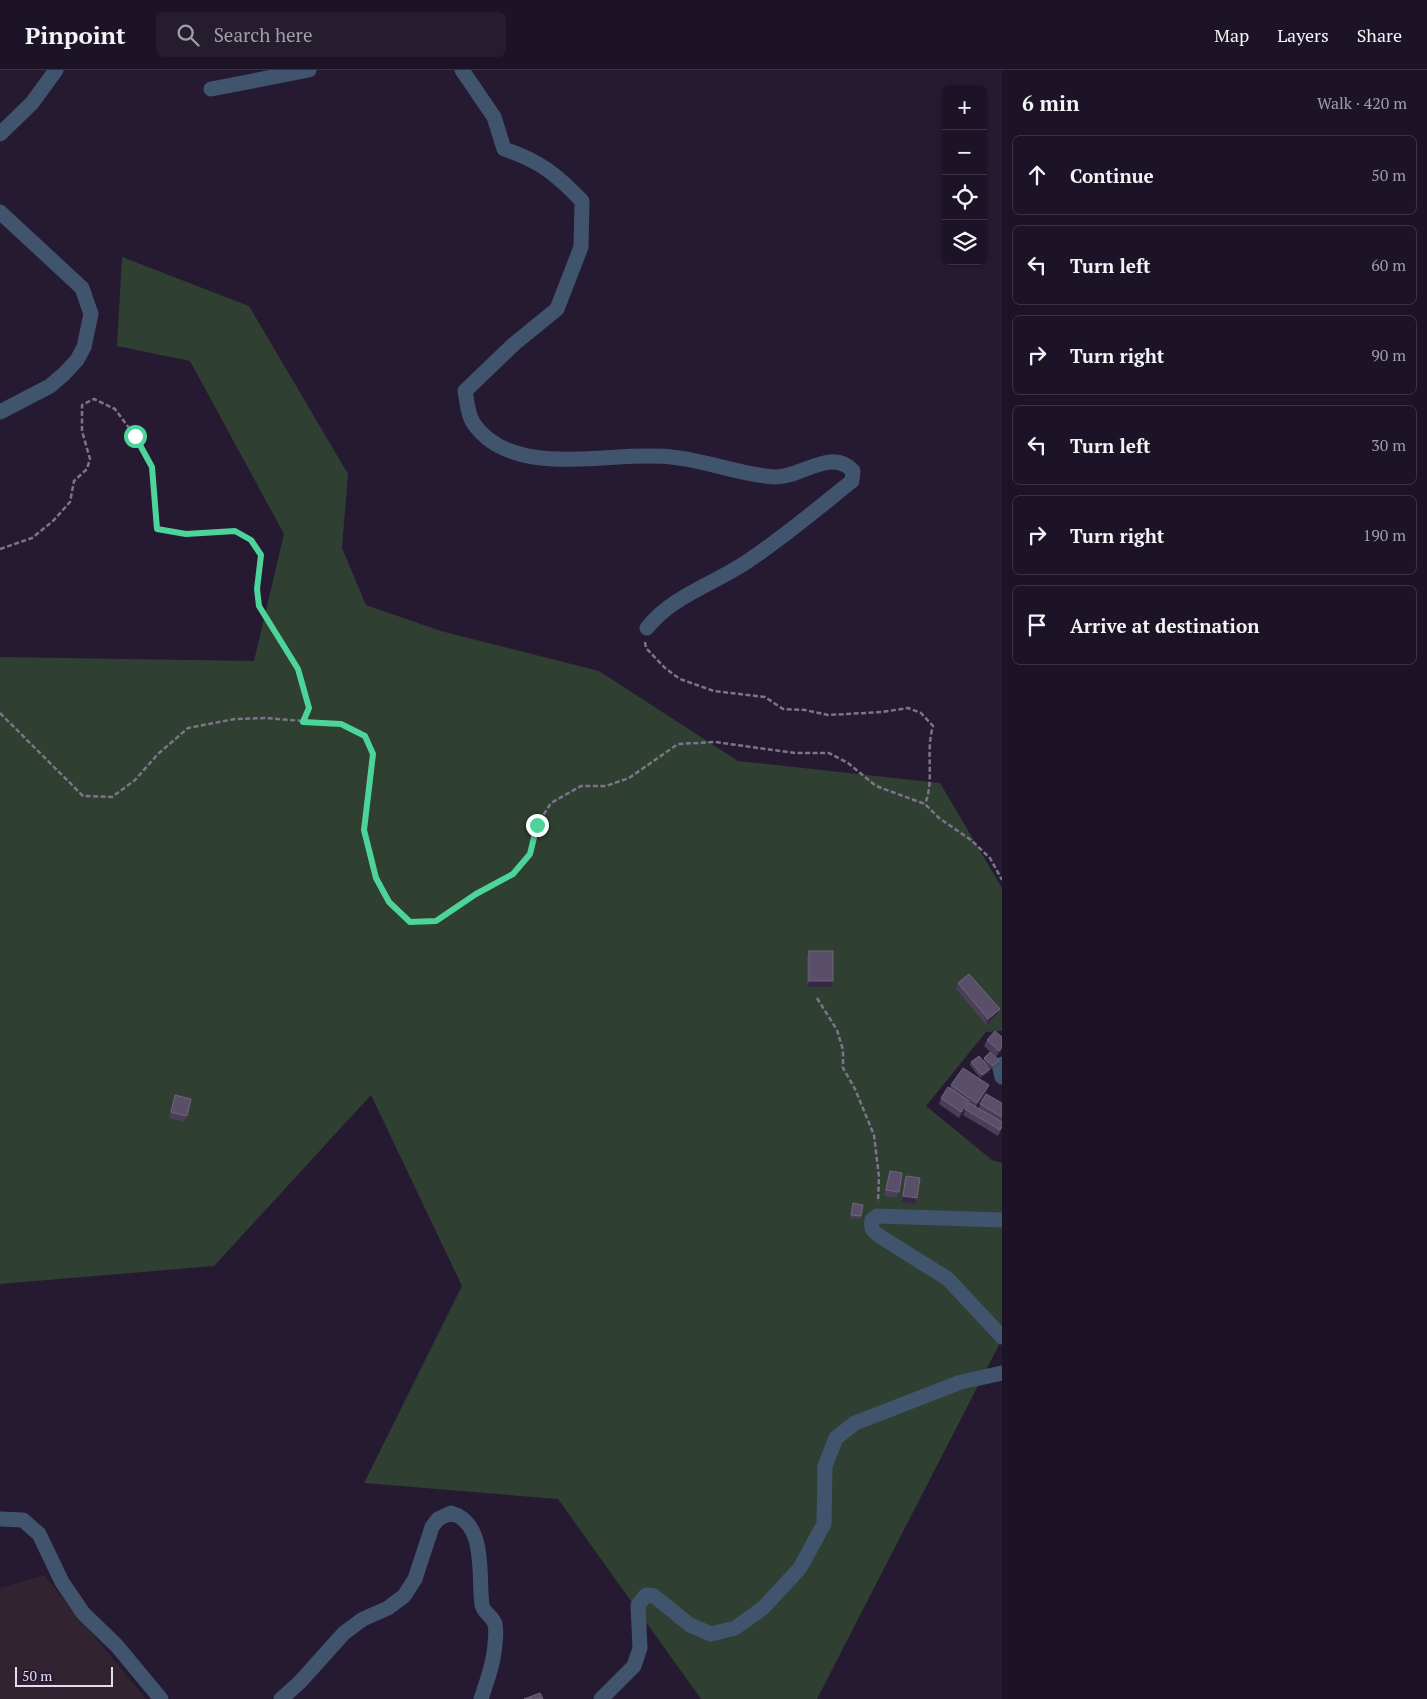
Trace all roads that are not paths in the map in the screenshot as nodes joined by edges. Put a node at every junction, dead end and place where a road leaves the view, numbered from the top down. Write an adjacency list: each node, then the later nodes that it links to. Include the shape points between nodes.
1 (56, 70): 5 (street, via 32,103)
2 (309, 70): 4 (street)
3 (462, 70): 8 (street, via 494,117 504,148 546,167 582,201 581,247 556,309 465,391 473,423 498,447 539,459 671,456 777,477 832,461 847,465 852,471 852,481 796,528 744,564 658,614)
4 (212, 90)
5 (0, 134)
6 (0, 212): 7 (street, via 82,288 91,314 84,347 77,360 50,386)
7 (0, 412)
8 (647, 628)
9 (1002, 1064): 10 (street)
10 (1002, 1077)
11 (1002, 1220): 12 (street, via 877,1216 871,1226 873,1232 948,1279)
12 (1002, 1337)
13 (1002, 1373): 18 (street, via 961,1382 855,1423 836,1438 825,1466 824,1524 800,1568 763,1608 735,1628 710,1634 690,1626 654,1596 646,1595 638,1605 640,1648 634,1666)
14 (0, 1519): 15 (street, via 23,1520 39,1534 62,1582 83,1613 117,1646)
15 (161, 1699)
16 (281, 1699): 17 (street, via 344,1633 362,1618 388,1608 404,1596 415,1580 432,1527 438,1519 451,1513 461,1516 470,1527 481,1564 482,1607 494,1623 491,1669)
17 (481, 1699)
18 (601, 1699)

